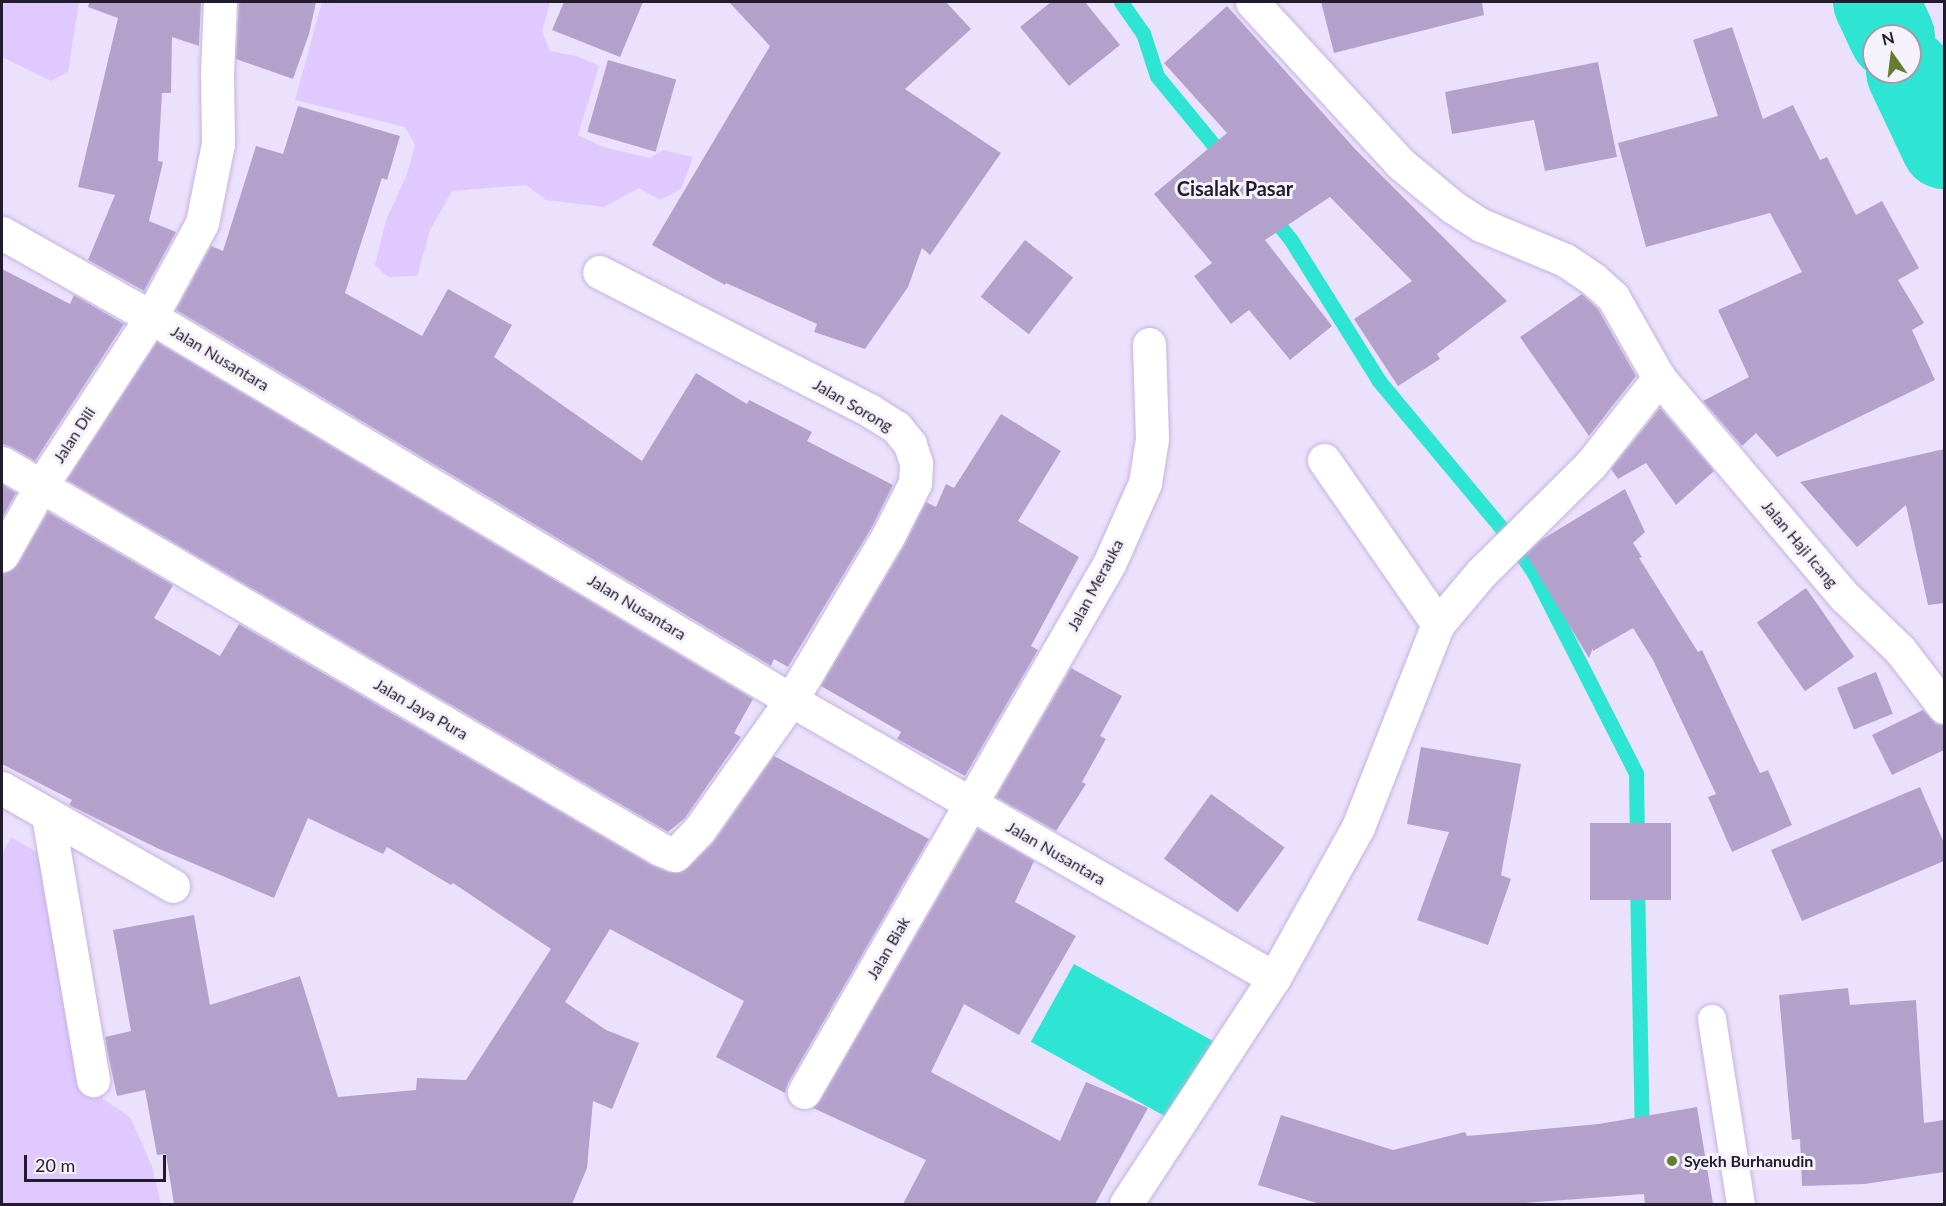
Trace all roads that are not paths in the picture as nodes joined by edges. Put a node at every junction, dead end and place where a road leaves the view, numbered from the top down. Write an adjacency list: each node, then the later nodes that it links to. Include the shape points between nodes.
1 (220, 2): 5 (street, Jalan Dili, via 219,144 202,223)
2 (1251, 2): 7 (street, Jalan Haji Icang, via 1401,164 1453,207 1481,225 1565,260 1613,297)
3 (2, 233): 5 (street, Jalan Nusantara)
4 (598, 272): 13 (street, Jalan Sorong, via 869,410 896,427 910,444 916,463 915,483)
5 (151, 317): 10 (street, Jalan Dili); 13 (street, Jalan Nusantara)
6 (1149, 344): 16 (street, Jalan Merauka, via 1152,439 1145,483 1109,564)
7 (1659, 378): 12 (street, via 1591,464 1481,573); 14 (street, Jalan Haji Icang, via 1845,597 1900,650)
8 (1324, 460): 12 (street)
9 (2, 463): 10 (street, Jalan Jaya Pura)
10 (41, 486): 11 (street, Jalan Dili); 13 (street, Jalan Jaya Pura, via 675,855 699,830)
11 (2, 555)
12 (1438, 624): 19 (street, via 1358,827)
13 (791, 700): 16 (street, Jalan Nusantara)
14 (1944, 707)
15 (2, 788): 17 (street)
16 (971, 805): 19 (street, Jalan Nusantara); 22 (street, Jalan Biak)
17 (48, 816): 18 (street); 21 (street)
18 (172, 886)
19 (1274, 978): 23 (street)
20 (1712, 1019): 24 (lane)
21 (93, 1080)
22 (804, 1092)
23 (1126, 1204)
24 (1741, 1204)

